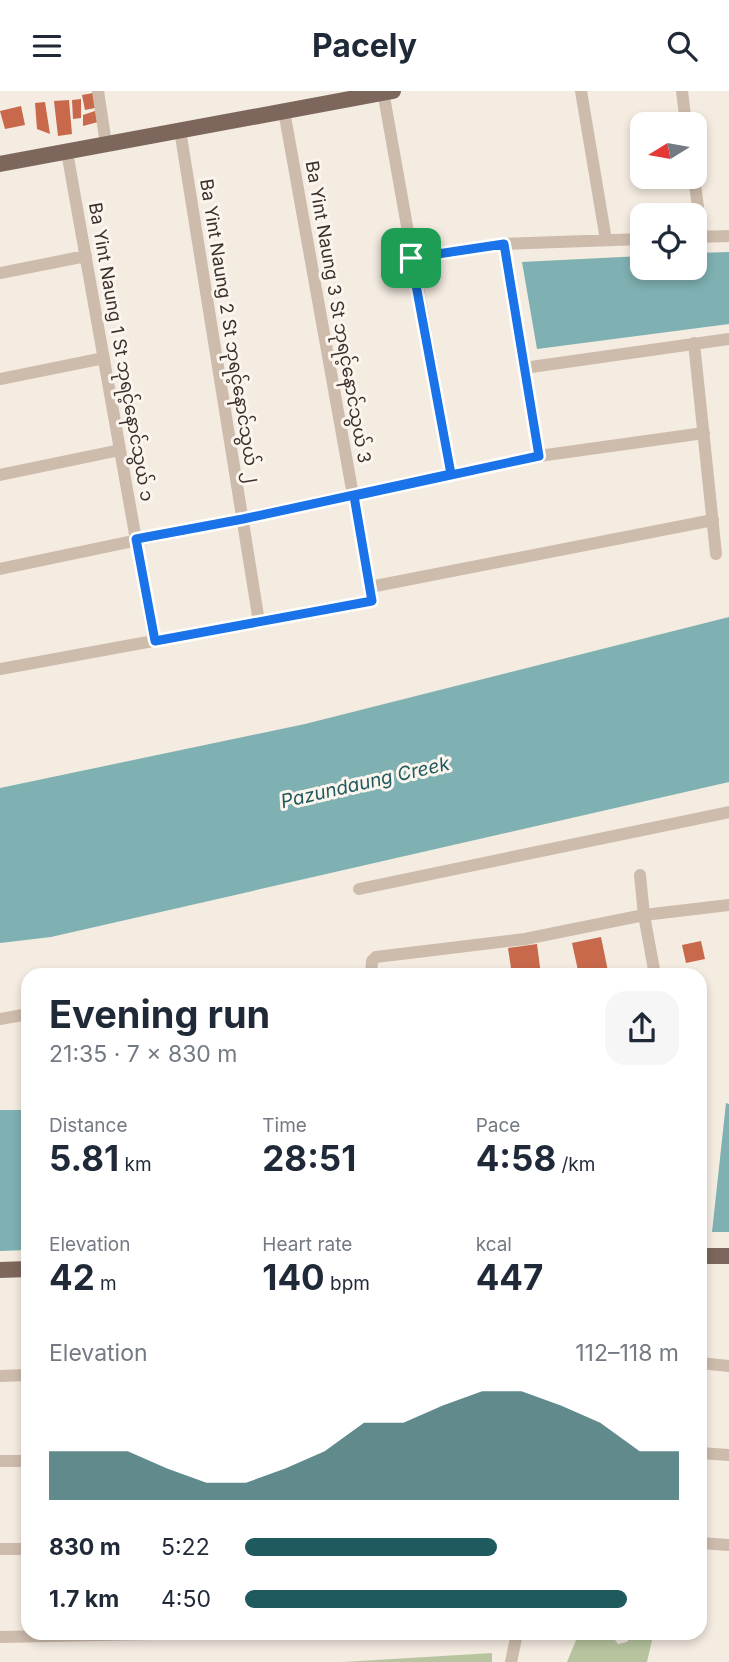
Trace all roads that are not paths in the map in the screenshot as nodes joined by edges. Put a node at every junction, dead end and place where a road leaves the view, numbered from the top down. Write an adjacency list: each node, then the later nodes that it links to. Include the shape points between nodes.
1 (98, 91): 8 (street)
2 (581, 91): 14 (street)
3 (682, 91): 6 (street)
4 (386, 92): 5 (main road); 17 (street)
5 (284, 111): 7 (main road); 29 (street, Ba Yint Naung 3 St ဘုရင့်နောင်သွယ် 3)
6 (685, 112)
7 (180, 130): 8 (main road); 30 (street, Ba Yint Naung 2 St ဘုရင့်နောင်သွယ် ၂)
8 (106, 144): 9 (main road)
9 (67, 152): 10 (main road); 16 (street, Ba Yint Naung 1 St ဘုရင့်နောင်သွယ် ၁)
10 (0, 164)
11 (729, 236): 12 (street)
12 (707, 237)
13 (630, 239): 14 (street)
14 (606, 240): 15 (street)
15 (504, 244): 17 (street); 22 (street)
16 (86, 256): 18 (street); 21 (street, Ba Yint Naung 1 St ဘုရင့်နောင်သွယ် ၁)
17 (411, 258): 27 (street)
18 (0, 273)
19 (729, 339): 20 (street)
20 (694, 343): 22 (street); 24 (street)
21 (104, 358): 23 (street); 25 (street, Ba Yint Naung 1 St ဘုရင့်နောင်သွယ် ၁)
22 (524, 368): 26 (street)
23 (0, 379)
24 (704, 433): 26 (street); 31 (street)
25 (120, 450): 28 (street); 32 (street, Ba Yint Naung 1 St ဘုရင့်နောင်သွယ် ၁)
26 (539, 456): 27 (street)
27 (451, 474): 29 (street)
28 (0, 475)
29 (354, 496): 30 (street); 35 (street, Ba Yint Naung 3 St ဘုရင့်နောင်သွယ် 3)
30 (243, 519): 32 (street); 36 (street, Ba Yint Naung 2 St ဘုရင့်နောင်သွယ် ၂)
31 (713, 520): 33 (street); 35 (street)
32 (136, 539): 34 (street); 37 (street, Ba Yint Naung 1 St ဘုရင့်နောင်သွယ် ၁)
33 (716, 554)
34 (0, 569)
35 (370, 587): 36 (street, Ba Yint Naung 3 St ဘုရင့်နောင်သွယ် 3, via 372,601)
36 (259, 622): 37 (street)
37 (155, 641): 38 (street)
38 (0, 669)
39 (729, 812): 41 (street)
40 (640, 875): 43 (street)
41 (359, 889)
42 (729, 905): 43 (street)
43 (644, 915): 44 (street, via 525,939 376,957); 45 (street)
44 (372, 968)
45 (654, 968)
46 (21, 1015): 47 (street)
47 (0, 1019)
48 (707, 1256): 49 (main road)
49 (729, 1256)
50 (21, 1269): 51 (main road)
51 (0, 1270)
52 (707, 1364): 53 (street)
53 (729, 1366)
54 (21, 1375): 55 (street)
55 (0, 1376)
56 (707, 1453): 57 (street)
57 (729, 1455)
58 (0, 1461): 59 (street)
59 (21, 1461)
60 (707, 1543): 61 (street)
61 (729, 1545)
62 (0, 1549): 63 (street)
63 (21, 1549)
64 (0, 1637): 65 (street)
65 (21, 1637)
66 (516, 1640): 67 (street)
67 (511, 1662)

